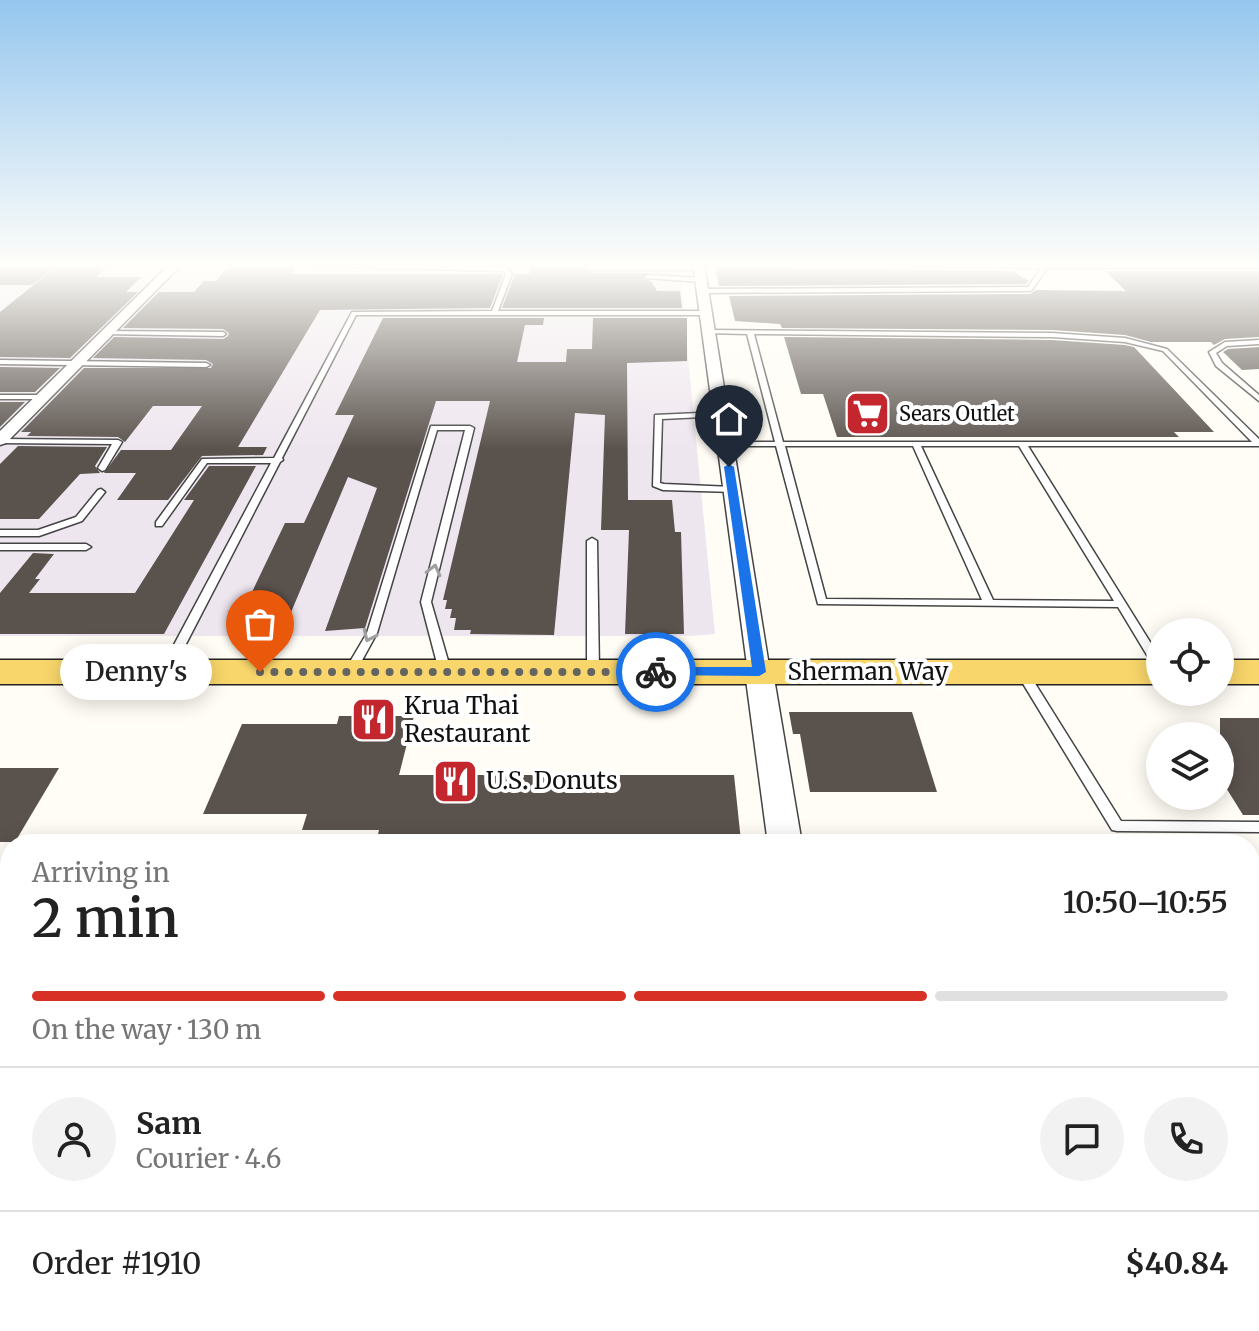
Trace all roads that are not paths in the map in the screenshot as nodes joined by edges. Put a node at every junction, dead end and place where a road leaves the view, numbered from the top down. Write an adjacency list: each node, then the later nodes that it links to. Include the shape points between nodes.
1 (113, 326): 6 (street)
2 (347, 326): 22 (lane)
3 (708, 326): 4 (street)
4 (709, 332): 5 (lane); 15 (street)
5 (750, 332): 18 (lane); 21 (lane, via 1125,340 1165,350)
6 (106, 333): 7 (lane); 10 (street)
7 (223, 334)
8 (1259, 342): 14 (lane, via 1225,344 1212,352)
9 (0, 362): 10 (lane)
10 (76, 363): 11 (lane); 13 (street)
11 (206, 365)
12 (0, 397): 13 (lane)
13 (43, 397): 16 (street)
14 (1259, 399)
15 (721, 414): 17 (street); 24 (lane, via 658,417 656,484)
16 (0, 440): 23 (lane, via 118,442)
17 (725, 444): 18 (lane); 24 (street)
18 (781, 444): 19 (lane); 31 (lane, via 822,602)
19 (916, 444): 20 (lane); 31 (lane)
20 (1022, 444): 21 (lane); 32 (lane)
21 (1259, 444)
22 (279, 460): 26 (lane, via 205,461); 36 (lane)
23 (102, 468)
24 (732, 490): 40 (street)
25 (101, 492): 27 (lane, via 79,519 39,533)
26 (159, 524)
27 (0, 533)
28 (592, 541): 39 (lane)
29 (0, 547): 30 (lane)
30 (86, 547)
31 (989, 603): 32 (lane)
32 (1121, 604): 33 (lane)
33 (1146, 646)
34 (1146, 669): 41 (main road, Sherman Way)
35 (0, 672): 36 (main road, Sherman Way)
36 (165, 672): 37 (main road, Sherman Way)
37 (350, 672): 38 (main road, Sherman Way); 38 (lane, one-way to 37, via 426,602 470,428 434,428 372,633)
38 (445, 672): 39 (main road, Sherman Way)
39 (593, 672): 40 (main road, Sherman Way)
40 (759, 672): 41 (main road, Sherman Way); 45 (street)
41 (1022, 672): 44 (lane, via 1117,826)
42 (1234, 672): 43 (main road)
43 (1259, 672)
44 (1259, 827)
45 (783, 834)

